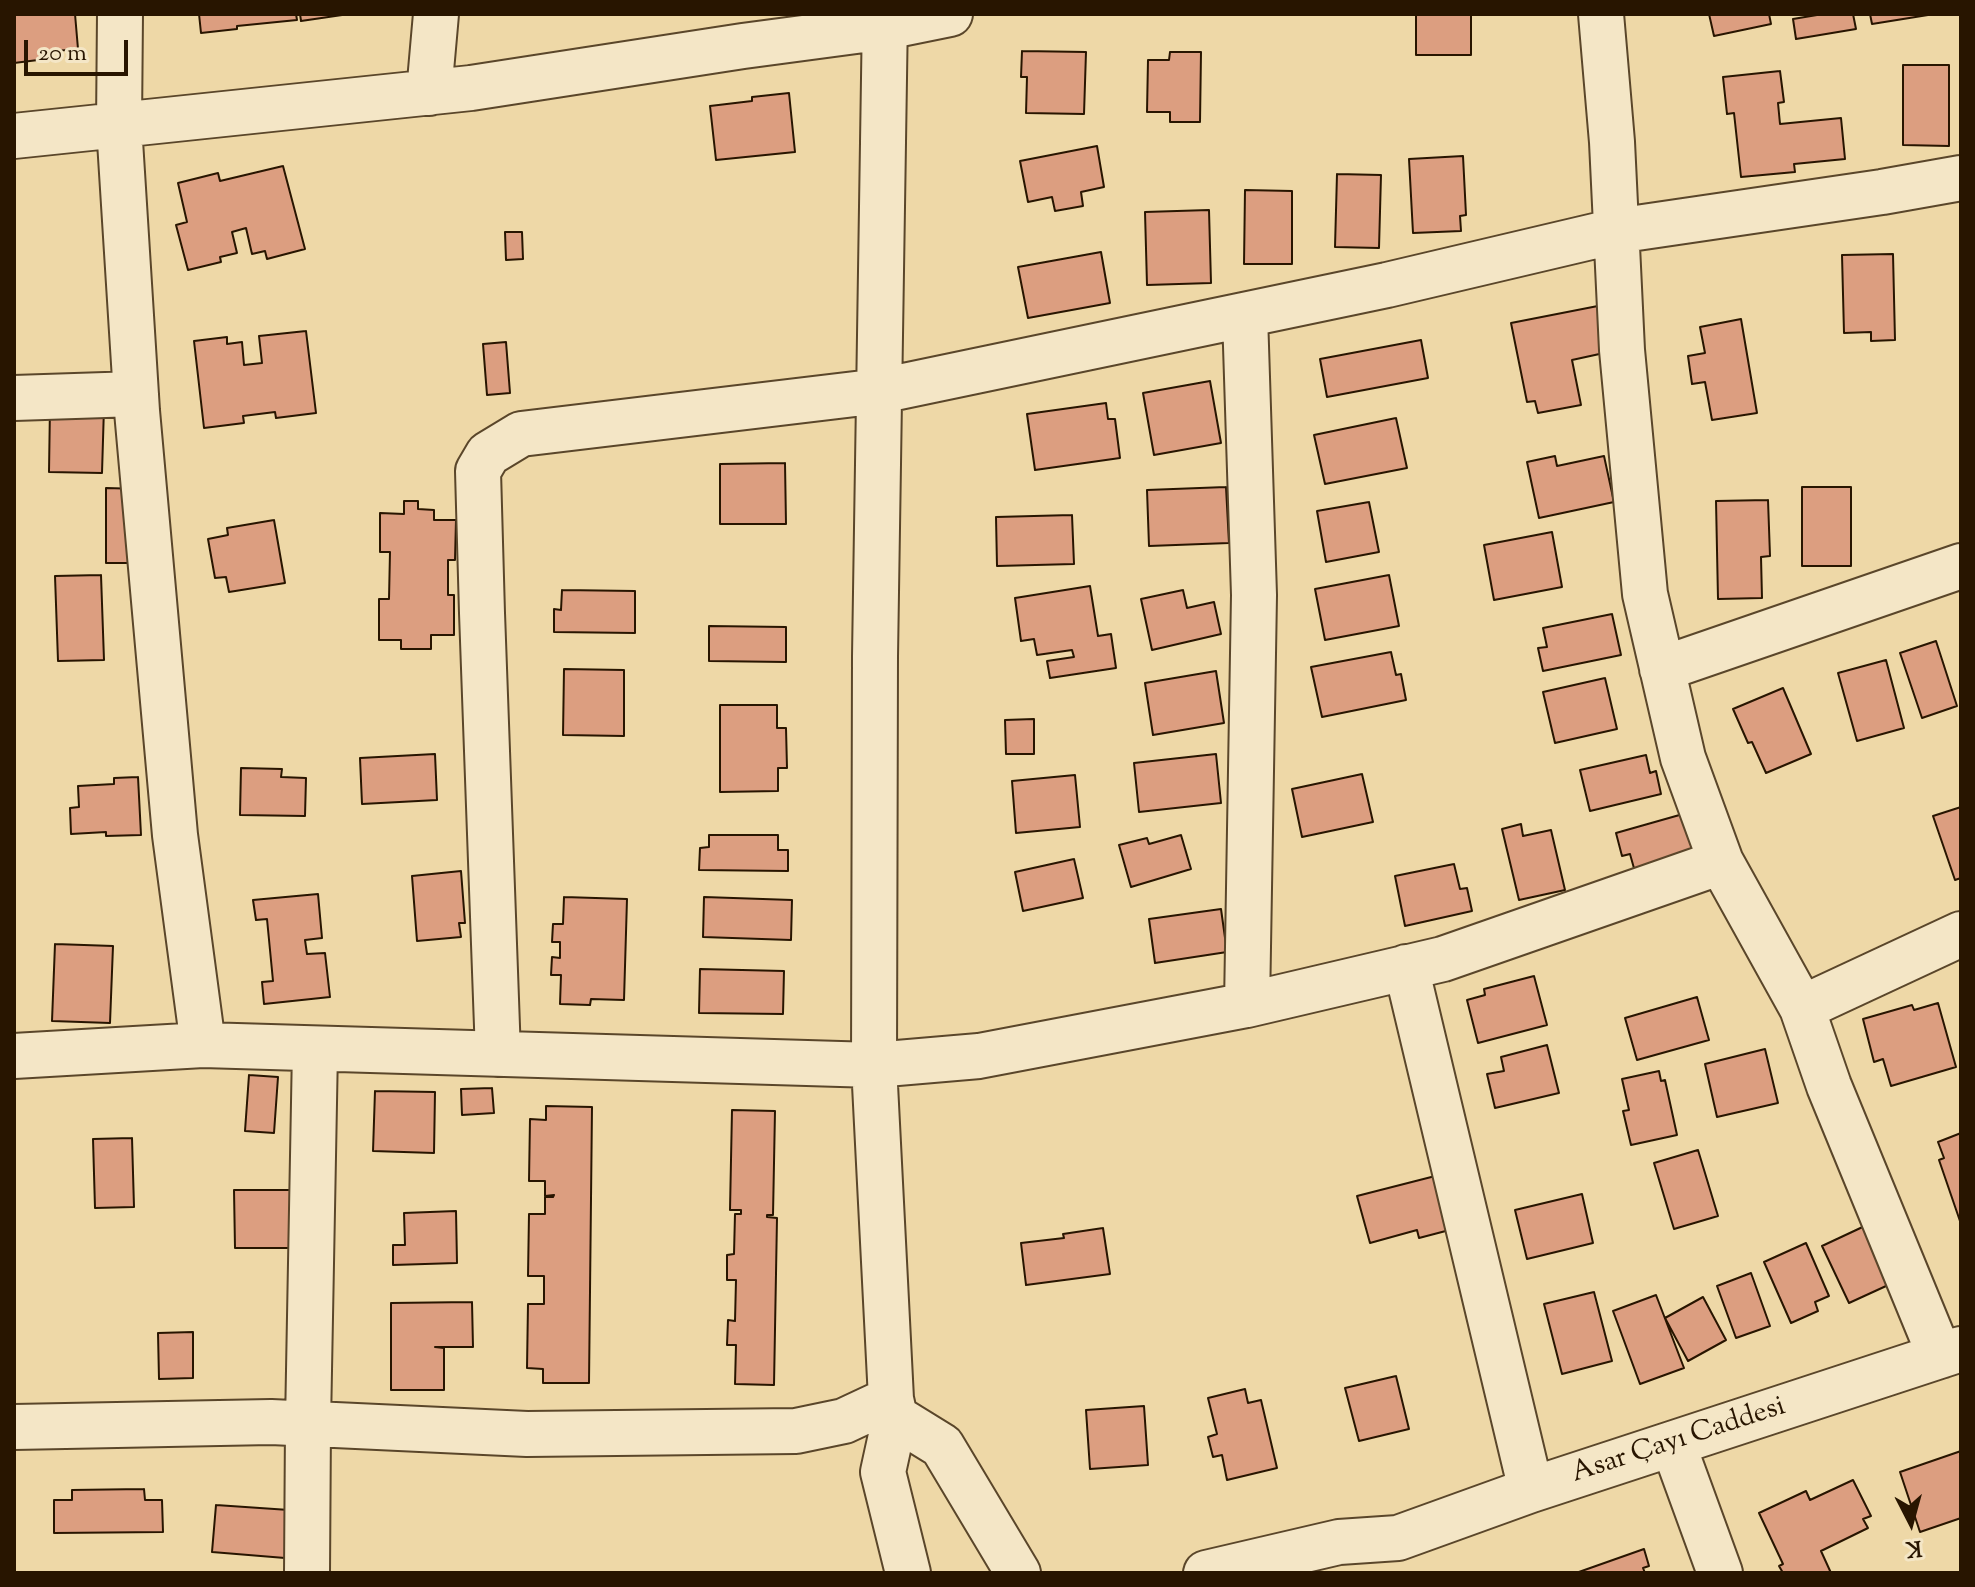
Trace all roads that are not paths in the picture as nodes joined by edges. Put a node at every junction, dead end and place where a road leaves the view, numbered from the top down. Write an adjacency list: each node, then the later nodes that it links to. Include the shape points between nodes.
1 (120, 14): 7 (street)
2 (436, 14): 6 (street)
3 (950, 14): 5 (street)
4 (1601, 14): 10 (street)
5 (886, 21): 6 (street); 12 (street)
6 (429, 93): 7 (street)
7 (119, 125): 8 (street); 13 (street)
8 (14, 136)
9 (1961, 178): 10 (street)
10 (1616, 231): 11 (street); 16 (street, via 1645,594)
11 (1245, 315): 12 (street); 20 (street, via 1254,595)
12 (880, 391): 24 (street, via 521,434 483,462 478,471); 26 (street)
13 (136, 394): 14 (street); 22 (street, via 175,835)
14 (14, 398)
15 (1961, 566): 16 (street)
16 (1662, 669): 17 (street, via 1683,758)
17 (1721, 862): 19 (street, via 1443,959); 21 (street)
18 (1961, 934): 21 (street)
19 (1406, 967): 20 (street); 32 (street)
20 (1247, 1005): 26 (street, via 979,1056)
21 (1802, 1008): 27 (street, via 1829,1086)
22 (203, 1045): 23 (street); 25 (street)
23 (315, 1049): 24 (street); 29 (street)
24 (498, 1054): 26 (street)
25 (14, 1056)
26 (874, 1065): 28 (street)
27 (1950, 1352): 31 (street, Asar Çayı Caddesi)
28 (893, 1408): 29 (street, via 796,1431 527,1434); 35 (street, via 883,1472); 36 (street, via 942,1446)
29 (308, 1424): 30 (street); 34 (street)
30 (14, 1427)
31 (1673, 1444): 32 (street, Asar Çayı Caddesi); 39 (street)
32 (1531, 1490): 33 (street, Asar Çayı Caddesi)
33 (1398, 1538): 37 (street, Asar Çayı Caddesi, via 1339,1542); 38 (street)
34 (307, 1573)
35 (908, 1573)
36 (1018, 1573)
37 (1206, 1573)
38 (1372, 1573)
39 (1720, 1573)

